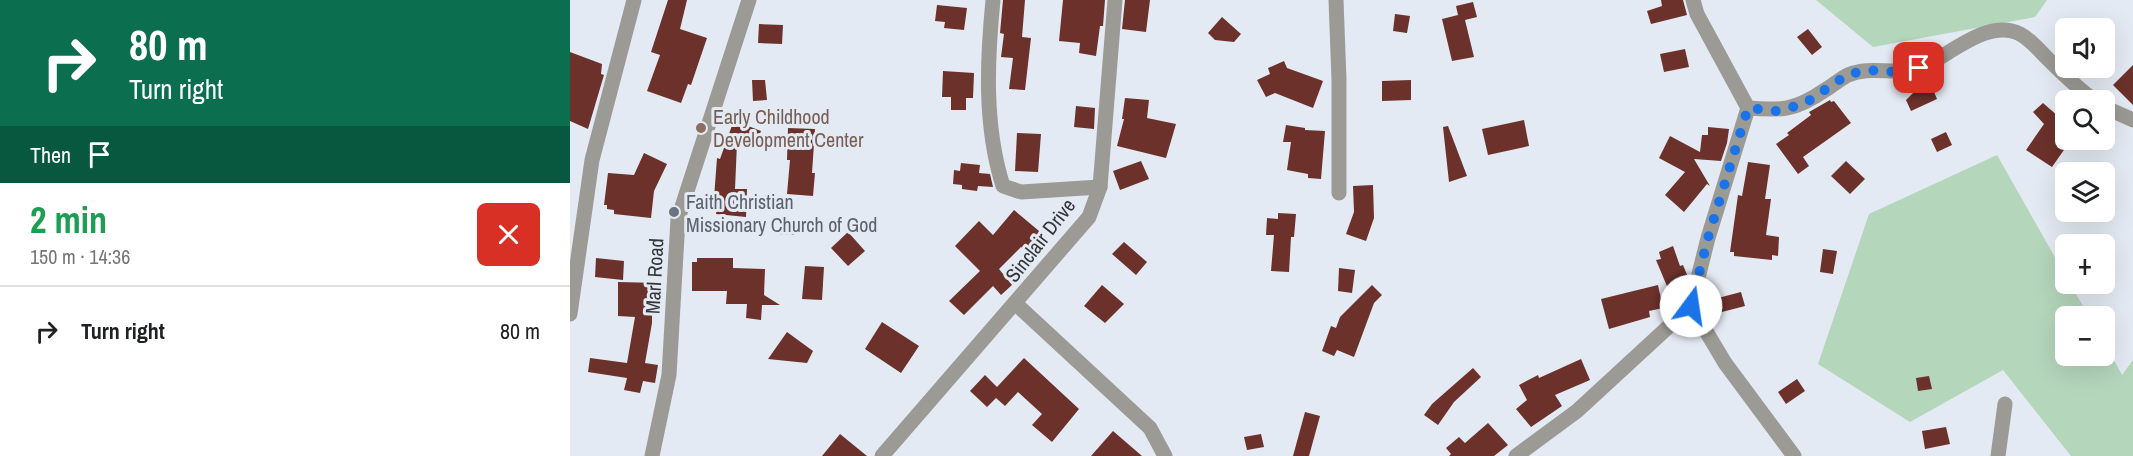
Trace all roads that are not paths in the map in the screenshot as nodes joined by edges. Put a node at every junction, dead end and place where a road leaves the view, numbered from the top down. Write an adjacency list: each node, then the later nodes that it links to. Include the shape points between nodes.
1 (634, 0): 15 (street, via 592,160)
2 (749, 0): 17 (street, Marl Road, via 678,219 669,375)
3 (993, 0): 11 (street, via 988,55 990,98 994,157 1003,186 1021,192)
4 (1115, 0): 11 (street, Sinclair Drive)
5 (1336, 0): 12 (street)
6 (1693, 0): 8 (street)
7 (2080, 90): 8 (street, via 2019,33 1998,29 1974,37 1919,68 1894,72 1867,70 1847,75 1804,104 1776,111)
8 (1748, 108): 14 (street)
9 (2115, 112): 10 (street)
10 (2133, 120)
11 (1100, 187): 13 (street, Sinclair Drive, via 1089,217)
12 (1339, 193)
13 (1016, 304): 18 (street, Sinclair Drive); 19 (street, via 1150,428)
14 (1691, 306): 20 (street, via 1577,411); 21 (street, via 1725,363)
15 (570, 314)
16 (2005, 404): 22 (street)
17 (652, 456)
18 (882, 456)
19 (1165, 456)
20 (1516, 456)
21 (1794, 456)
22 (1998, 456)

